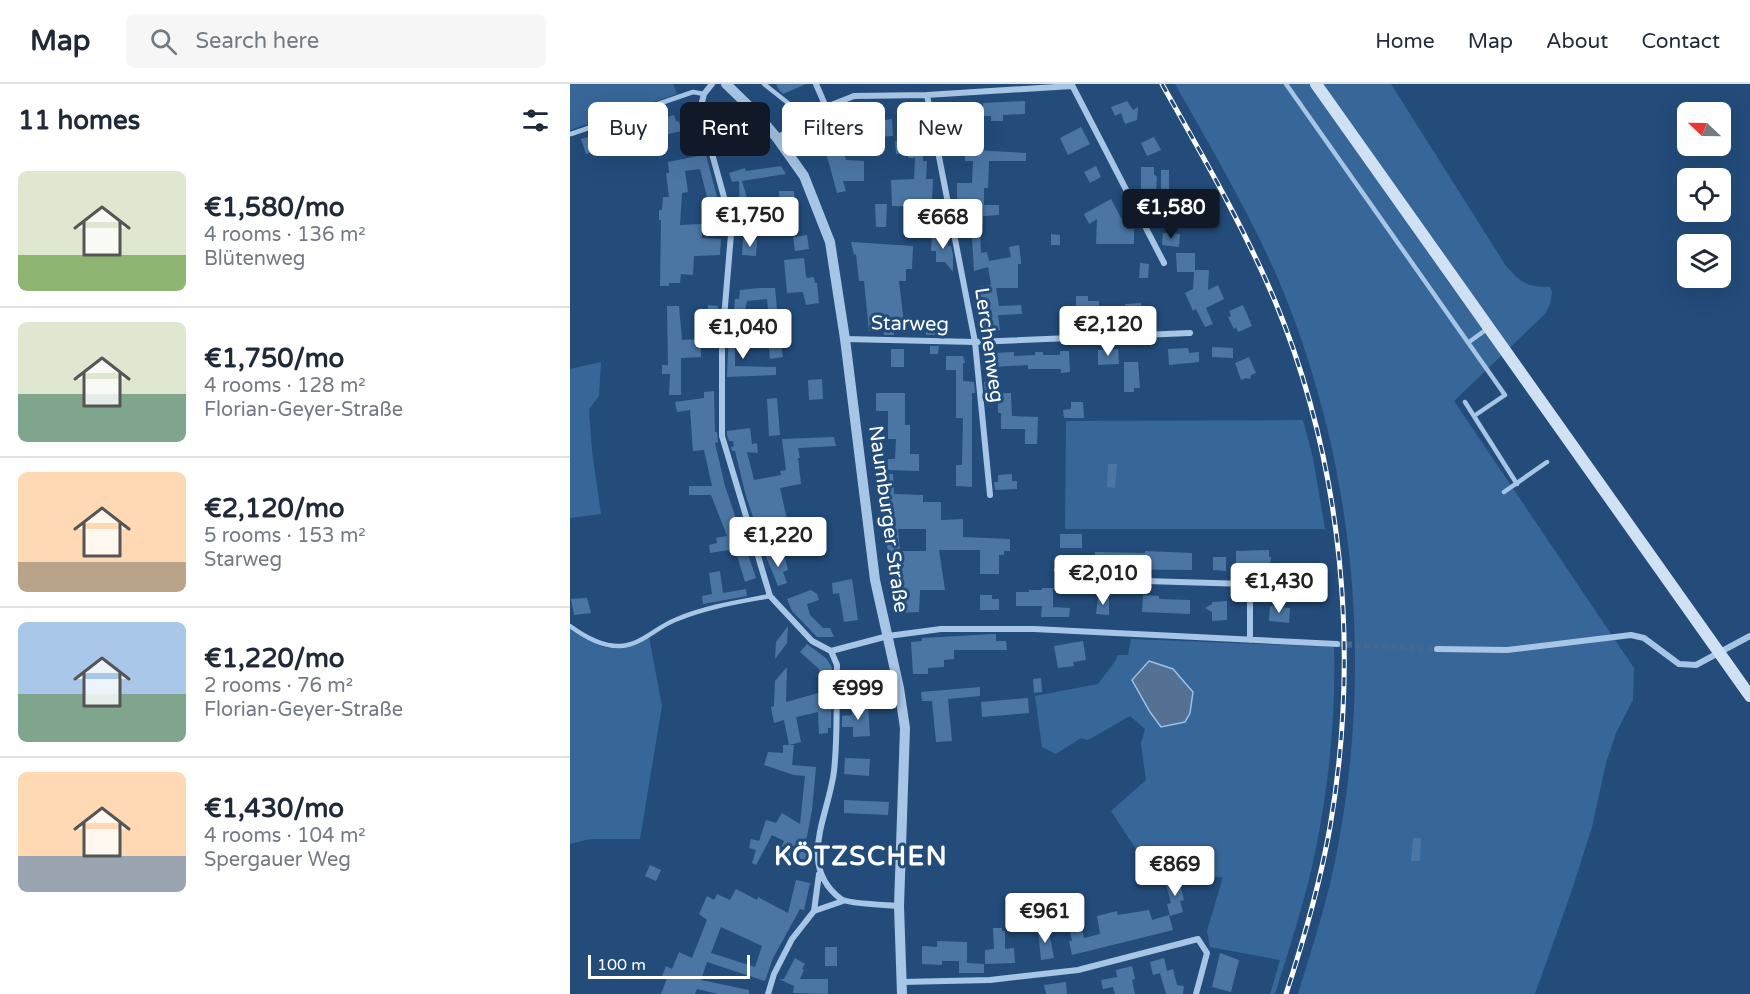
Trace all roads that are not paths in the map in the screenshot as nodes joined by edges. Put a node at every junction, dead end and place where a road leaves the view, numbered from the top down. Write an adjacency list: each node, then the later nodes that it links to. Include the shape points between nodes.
1 (712, 84): 8 (street)
2 (726, 84): 15 (street, Naumburger Straße)
3 (764, 84): 10 (lane)
4 (816, 84): 11 (street)
5 (1286, 84): 21 (lane)
6 (1316, 84): 17 (main road)
7 (1072, 85): 9 (street); 16 (street)
8 (704, 94): 13 (lane, via 693,92); 31 (street, via 700,110 731,234 722,342 722,436)
9 (927, 95): 12 (street, via 854,96); 20 (street, Lerchenweg)
10 (787, 102)
11 (824, 102)
12 (839, 102)
13 (571, 134)
14 (782, 135): 15 (street)
15 (777, 138): 19 (street, Naumburger Straße, via 804,176 830,242)
16 (1164, 263)
17 (1489, 328): 21 (lane); 39 (main road)
18 (1190, 333): 20 (street, Starweg)
19 (845, 339): 20 (street, Starweg); 33 (street, Naumburger Straße, via 875,580)
20 (975, 342): 27 (street, Lerchenweg)
21 (1469, 342): 23 (lane, via 1505,395)
22 (1465, 402): 23 (lane)
23 (1474, 416): 25 (lane)
24 (1547, 462): 25 (lane)
25 (1516, 484): 26 (lane)
26 (1504, 492)
27 (990, 495)
28 (1057, 570): 29 (street, via 1078,579)
29 (1250, 585): 30 (street); 35 (street)
30 (1277, 585)
31 (770, 596): 32 (lane, via 701,610 626,645 598,642); 38 (street, via 812,641)
32 (570, 626)
33 (888, 636): 35 (street, via 940,629 1034,629); 38 (street); 43 (street, Naumburger Straße, via 905,728)
34 (1750, 636): 39 (street)
35 (1250, 640): 36 (street)
36 (1337, 644)
37 (1437, 649): 39 (street, via 1506,650 1631,635 1644,638 1679,664 1696,665)
38 (831, 651): 41 (street, via 837,665 834,772 819,831)
39 (1719, 653): 40 (main road)
40 (1750, 696)
41 (819, 873): 42 (street); 44 (street)
42 (843, 901): 43 (street); 44 (street)
43 (900, 906): 45 (street, Naumburger Straße)
44 (814, 911): 46 (street, via 792,939)
45 (902, 982): 47 (street, Naumburger Straße); 48 (street, via 990,980 1078,970 1198,939 1207,953)
46 (768, 994)
47 (902, 994)
48 (1196, 994)

